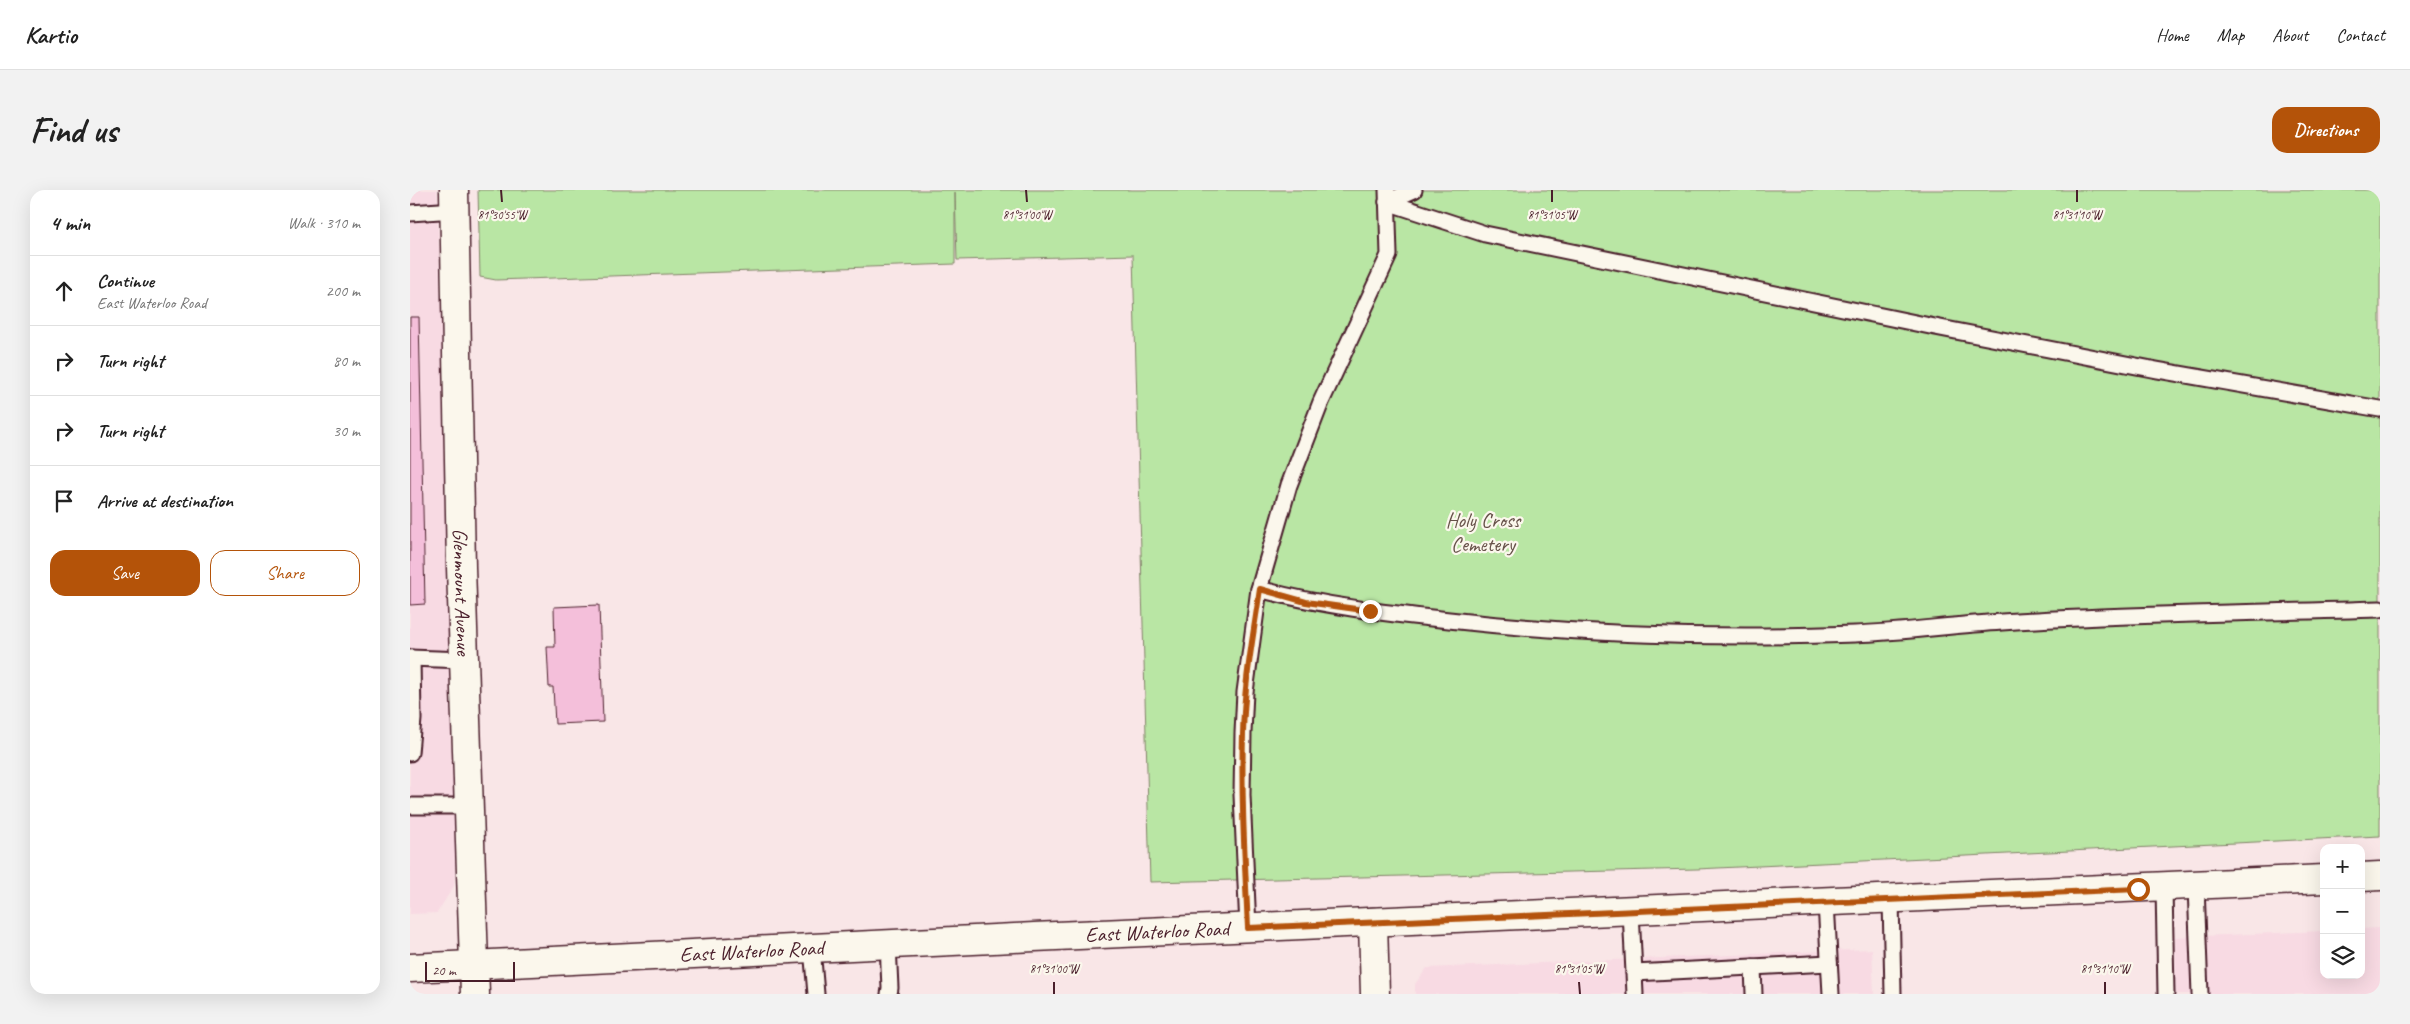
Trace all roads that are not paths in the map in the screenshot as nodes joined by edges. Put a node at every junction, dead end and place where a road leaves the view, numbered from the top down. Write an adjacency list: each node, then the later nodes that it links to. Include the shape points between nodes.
1 (1414, 190): 2 (lane)
2 (1387, 196): 5 (lane, via 1484,234 1930,326); 6 (lane, via 1389,255 1321,402 1289,485)
3 (454, 200): 4 (lane); 9 (main road, Glenmount Avenue)
4 (410, 213)
5 (2380, 409)
6 (1260, 589): 7 (lane, via 1306,602 1514,627 1597,633 1741,636 1857,634 2002,622); 22 (lane, via 1242,733)
7 (2380, 609)
8 (411, 658): 9 (lane); 10 (lane, via 413,719)
9 (464, 660): 12 (main road, Glenmount Avenue)
10 (410, 753)
11 (410, 806): 12 (lane)
12 (470, 806): 26 (main road, Glenmount Avenue)
13 (2380, 876): 14 (main road)
14 (2365, 877)
15 (2320, 879): 16 (main road, East Waterloo Road)
16 (2196, 886): 17 (main road, East Waterloo Road); 39 (lane)
17 (2164, 887): 18 (main road, East Waterloo Road); 38 (lane)
18 (1890, 899): 19 (main road, East Waterloo Road); 37 (lane)
19 (1826, 902): 20 (main road, East Waterloo Road); 25 (lane)
20 (1632, 911): 21 (main road, East Waterloo Road); 29 (lane)
21 (1373, 922): 22 (main road, East Waterloo Road); 33 (main road)
22 (1248, 928): 23 (main road, East Waterloo Road)
23 (888, 944): 24 (main road, East Waterloo Road); 32 (lane)
24 (812, 948): 26 (main road, East Waterloo Road); 31 (lane)
25 (1829, 964): 27 (lane); 36 (lane)
26 (474, 965): 28 (main road, East Waterloo Road); 30 (main road, Glenmount Avenue)
27 (1753, 967): 29 (lane); 35 (lane)
28 (410, 968)
29 (1634, 973): 34 (lane)
30 (475, 994)
31 (816, 994)
32 (888, 994)
33 (1376, 994)
34 (1635, 994)
35 (1754, 994)
36 (1831, 994)
37 (1894, 994)
38 (2166, 994)
39 (2200, 994)

